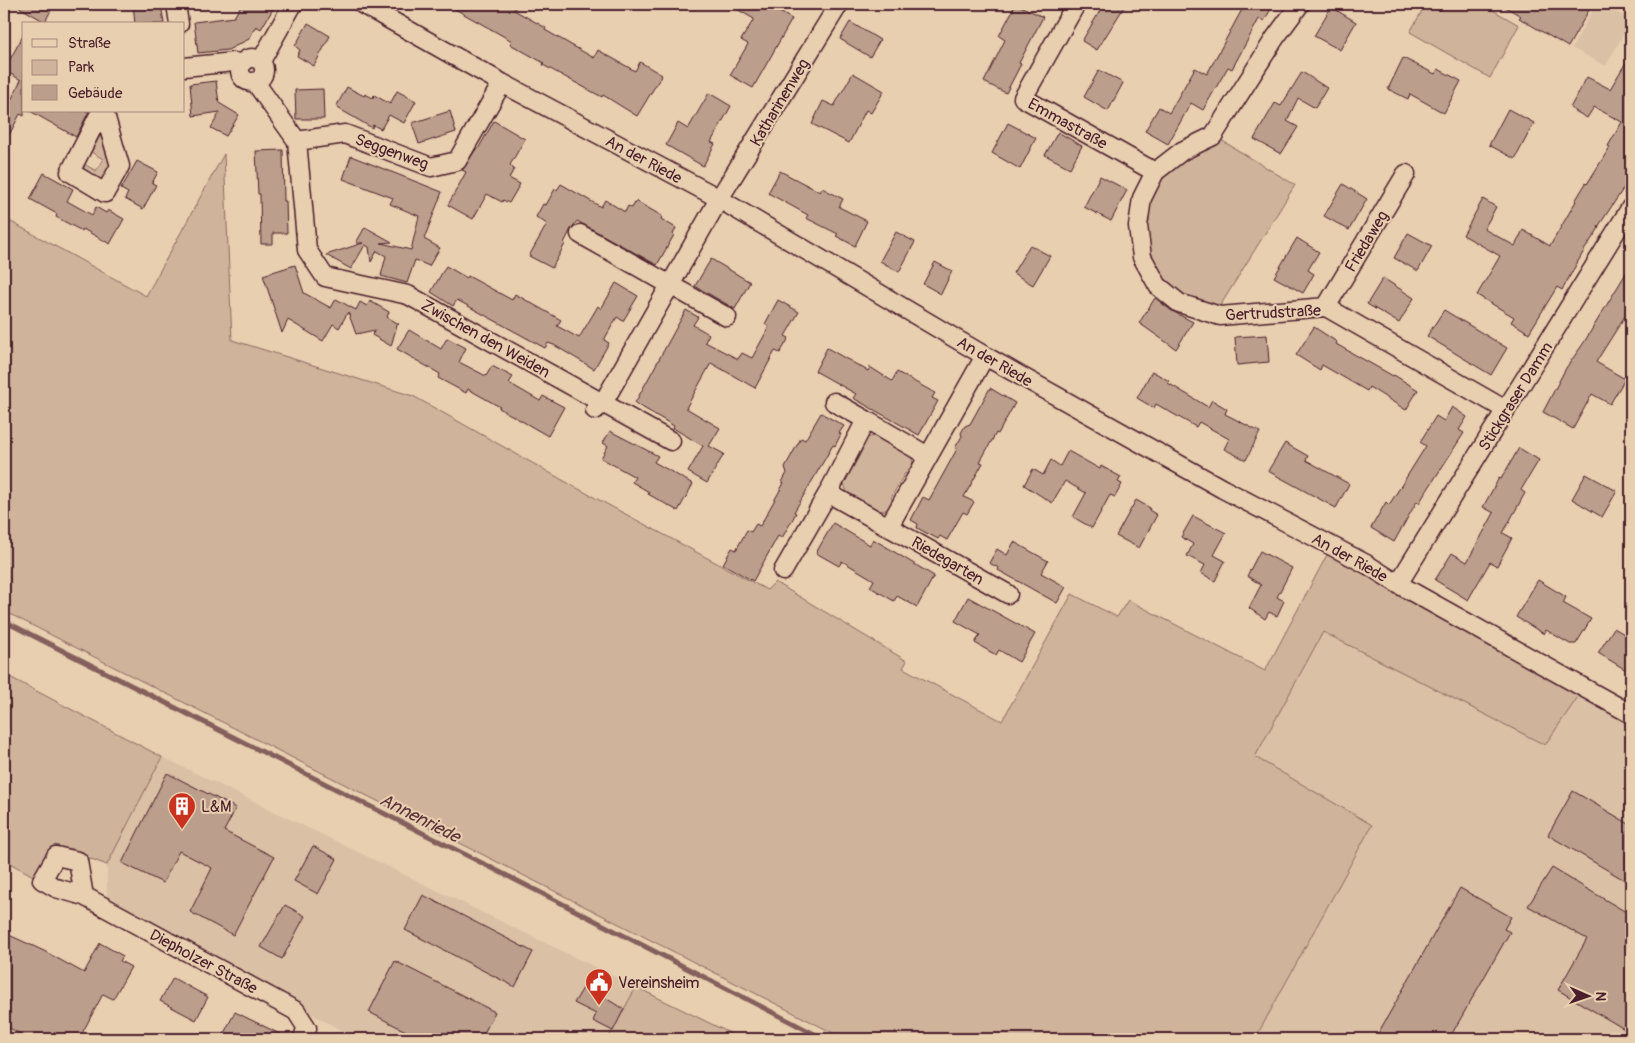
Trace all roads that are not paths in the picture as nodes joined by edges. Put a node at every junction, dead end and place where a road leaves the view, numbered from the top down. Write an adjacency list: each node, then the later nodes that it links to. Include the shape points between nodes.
1 (176, 4): 7 (street)
2 (293, 4): 8 (street)
3 (362, 4): 12 (street, An der Riede)
4 (839, 4): 16 (street, Katharinenweg)
5 (1076, 4): 14 (street, Emmastraße, via 1023,98)
6 (1300, 4): 14 (street, Gertrudstraße, via 1213,136 1182,151)
7 (179, 22)
8 (262, 61): 9 (street, via 250,57); 11 (street, via 264,74)
9 (240, 64): 10 (street); 11 (street, via 242,77)
10 (185, 65)
11 (254, 82): 13 (street)
12 (502, 83): 13 (street, Seggenweg, via 456,161 431,167 344,134); 16 (street, An der Riede)
13 (297, 141): 24 (street, Zwischen den Weiden, via 307,250 325,277 408,295)
14 (1155, 172): 20 (street, Gertrudstraße, via 1142,198 1138,226 1142,257 1158,286 1179,303 1220,316)
15 (1406, 174): 20 (street, Friedaweg)
16 (719, 199): 19 (street); 22 (street, An der Riede)
17 (1631, 207): 25 (street, Stickgraser Damm)
18 (580, 234): 19 (street)
19 (671, 284): 21 (street); 24 (street)
20 (1326, 307): 25 (street, Gertrudstraße)
21 (727, 317)
22 (985, 356): 28 (street); 32 (street, An der Riede)
23 (834, 402): 26 (street)
24 (598, 407): 27 (street, Zwischen den Weiden)
25 (1506, 410): 32 (street, Stickgraser Damm)
26 (866, 420): 28 (street); 29 (street)
27 (671, 441)
28 (928, 456): 30 (street)
29 (828, 493): 30 (street, Riedegarten); 31 (street)
30 (889, 526): 33 (street, Riedegarten)
31 (783, 571)
32 (1398, 584): 34 (street, An der Riede)
33 (1008, 594)
34 (1631, 714)
35 (84, 896): 36 (street, Diepholzer Straße, via 296,1011 306,1028)
36 (302, 1039)

